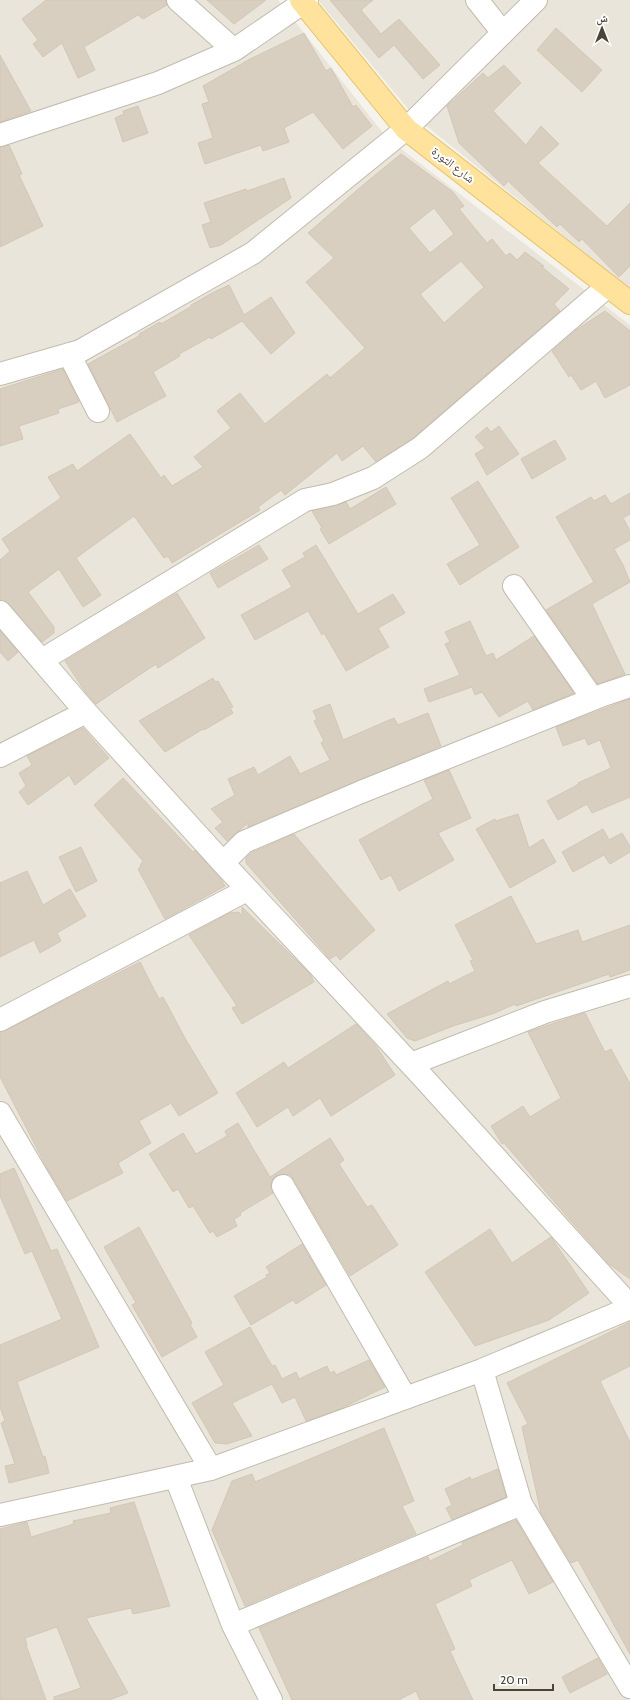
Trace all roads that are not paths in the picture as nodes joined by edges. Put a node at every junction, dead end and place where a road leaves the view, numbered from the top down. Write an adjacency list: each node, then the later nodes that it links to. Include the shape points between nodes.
1 (178, 0): 6 (street)
2 (477, 0): 5 (street)
3 (536, 0): 5 (street)
4 (304, 1): 6 (street); 7 (main road, شارع الثورة)
5 (503, 33): 7 (street)
6 (234, 50): 8 (street, via 158,83)
7 (406, 129): 9 (main road, شارع الثورة); 11 (street, via 253,253 80,351)
8 (0, 135)
9 (608, 286): 10 (main road, شارع الثورة); 16 (street, via 420,448 374,478 333,494 305,500)
10 (630, 303)
11 (69, 354): 12 (street); 13 (street)
12 (0, 374)
13 (98, 411)
14 (514, 586): 18 (street)
15 (0, 612): 16 (street)
16 (42, 660): 19 (street)
17 (630, 686): 18 (street)
18 (593, 699): 21 (street, via 244,842)
19 (86, 712): 20 (street); 21 (street)
20 (0, 756)
21 (222, 863): 22 (street)
22 (247, 890): 24 (street); 25 (street)
23 (630, 986): 25 (street, via 545,1012)
24 (0, 1020)
25 (411, 1064): 28 (street)
26 (0, 1113): 31 (street)
27 (283, 1186): 30 (street)
28 (630, 1307): 29 (street)
29 (482, 1370): 30 (street); 33 (street)
30 (405, 1397): 31 (street)
31 (211, 1469): 32 (street)
32 (176, 1478): 34 (street); 35 (street)
33 (521, 1504): 35 (street); 36 (street)
34 (0, 1514)
35 (234, 1626): 37 (street)
36 (630, 1686)
37 (263, 1697)

